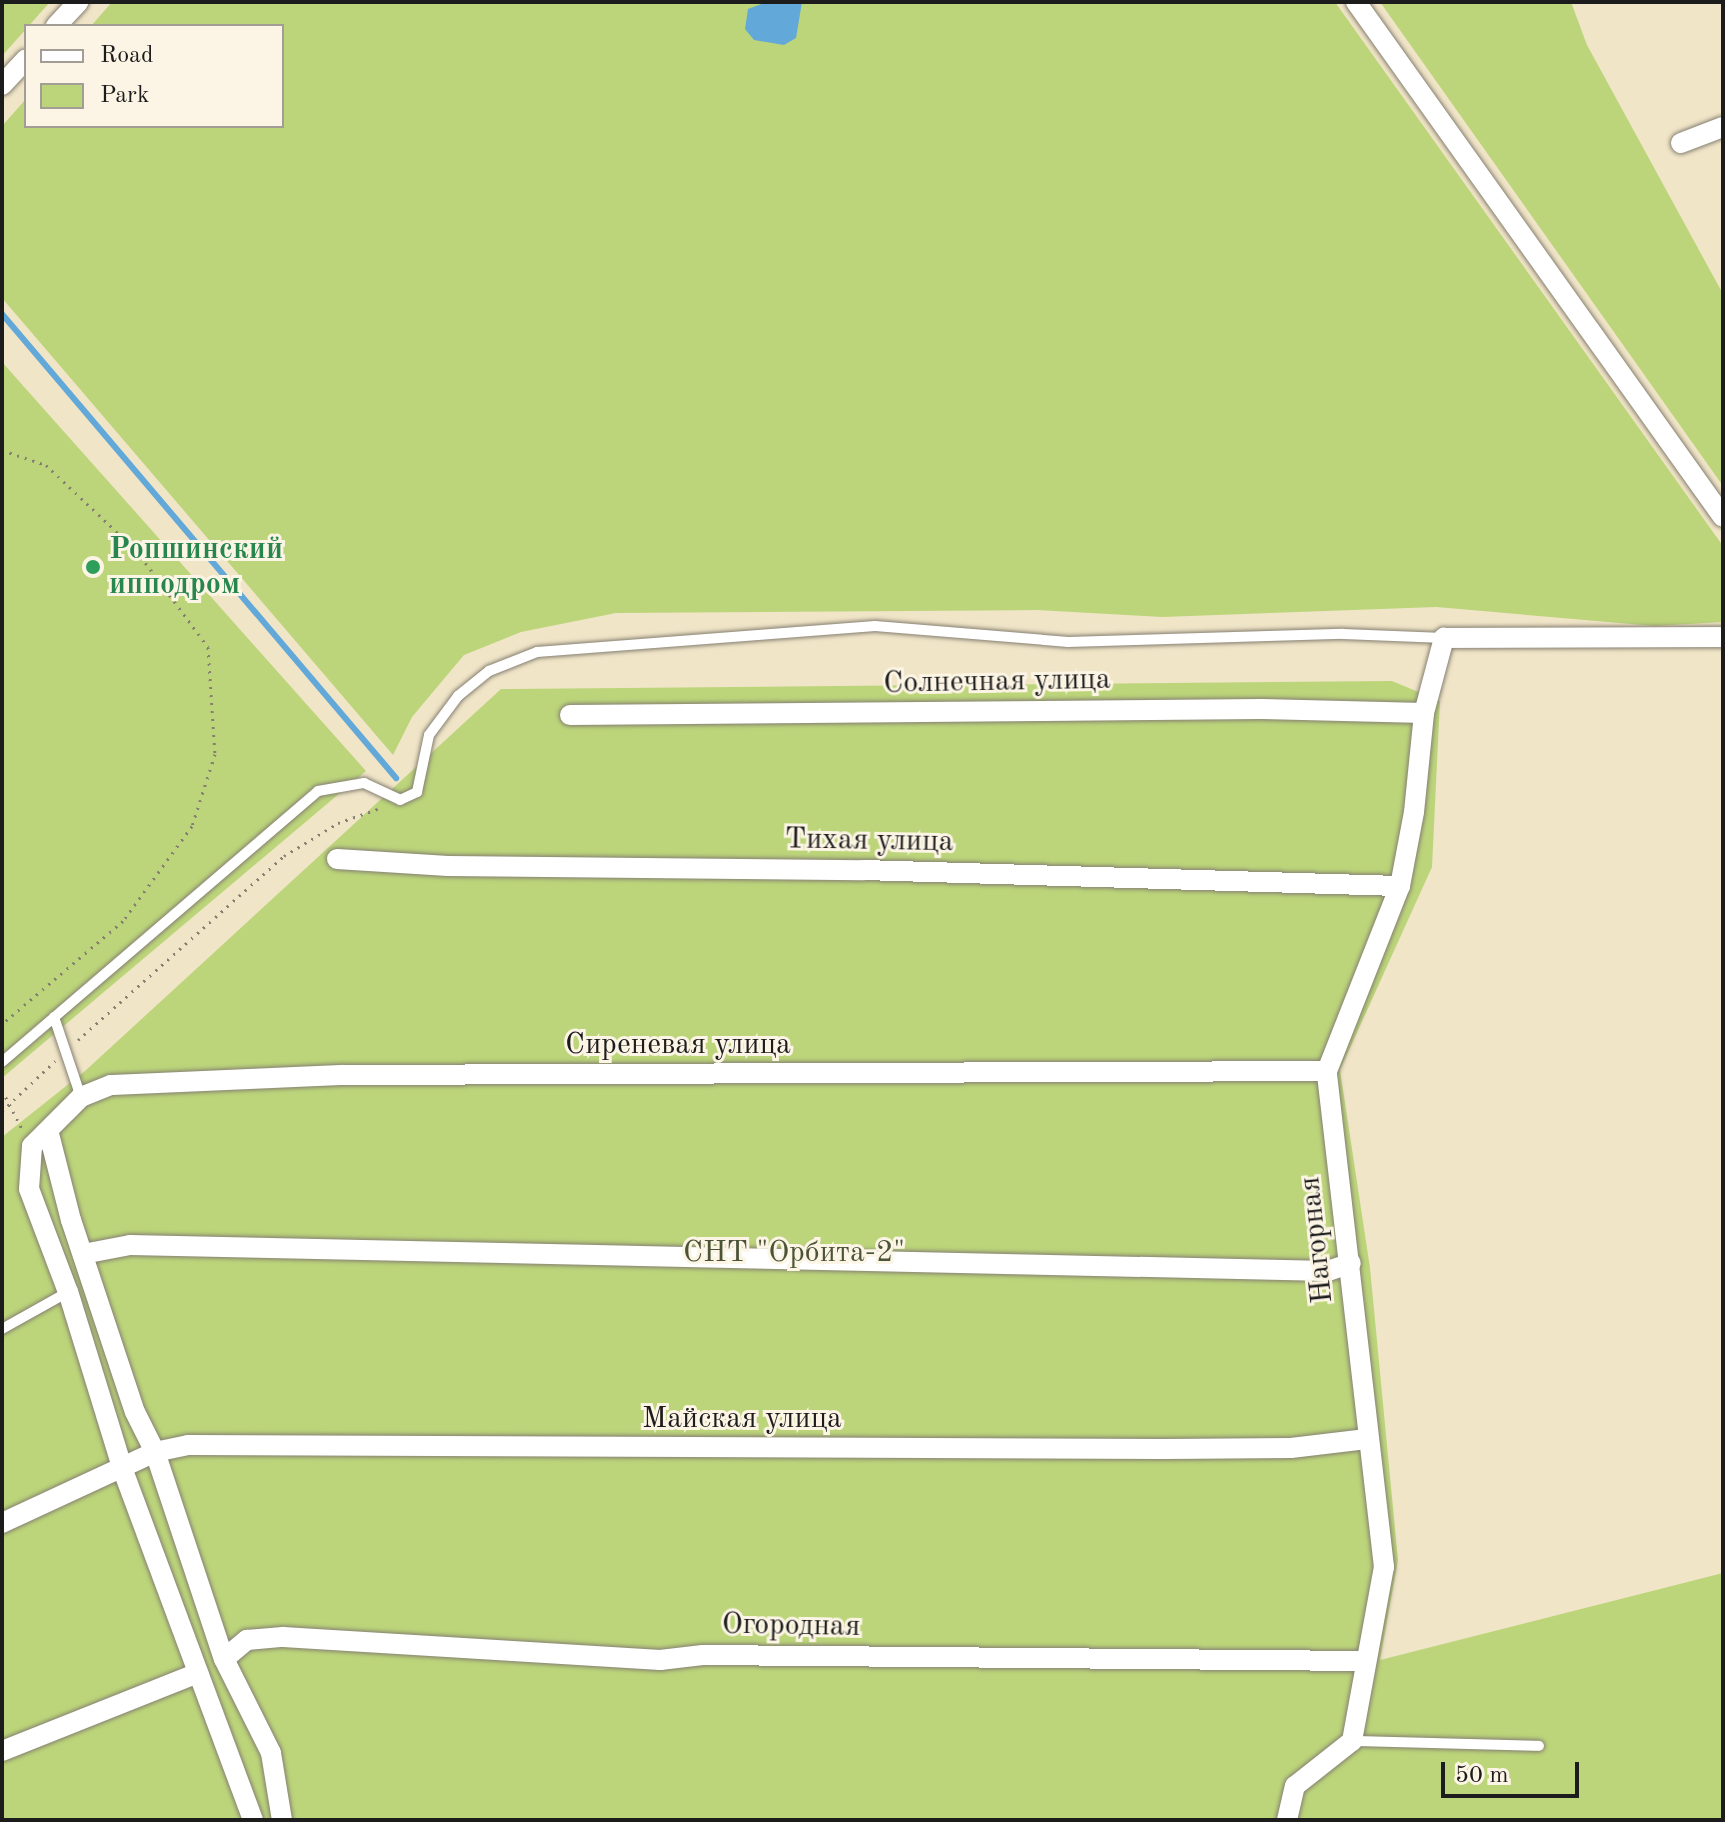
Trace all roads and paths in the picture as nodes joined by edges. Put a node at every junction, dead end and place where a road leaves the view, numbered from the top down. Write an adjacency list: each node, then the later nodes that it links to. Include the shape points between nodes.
1 (78, 2): 3 (street)
2 (1356, 2): 9 (street)
3 (58, 24)
4 (24, 61): 5 (street)
5 (2, 85)
6 (1723, 127): 7 (street)
7 (1681, 143)
8 (2, 450): 18 (path, via 46,465 136,550 208,647 215,754 192,826 123,921)
9 (1723, 517)
10 (1723, 637): 11 (street)
11 (1444, 638): 12 (street, Нагорная); 14 (lane, via 1343,634 1068,642 875,626 537,652 489,671 458,696 429,735 417,792)
12 (1424, 713): 13 (street, Солнечная улица, via 1262,709); 16 (street, Нагорная)
13 (570, 715)
14 (400, 800): 17 (lane, via 364,783 318,791); 19 (path, via 338,823 284,856)
15 (337, 859): 16 (street, Тихая улица, via 448,866 863,870)
16 (1400, 886): 21 (street, Нагорная)
17 (54, 1017): 19 (lane); 20 (lane)
18 (2, 1024)
19 (65, 1052): 23 (lane); 24 (path)
20 (2, 1062)
21 (1327, 1071): 23 (street, Сиреневая улица, via 342,1075 111,1085); 29 (street, Нагорная)
22 (2, 1090): 24 (path)
23 (81, 1097): 26 (street)
24 (9, 1104): 25 (path); 27 (path)
25 (2, 1111)
26 (49, 1134): 27 (street); 28 (street)
27 (32, 1146): 30 (street, via 29,1189)
28 (83, 1254): 29 (street, via 130,1245 1328,1271); 33 (street, via 135,1412)
29 (1351, 1263): 32 (street, Нагорная)
30 (68, 1292): 31 (lane); 34 (street)
31 (2, 1329)
32 (1366, 1439): 33 (street, Майская улица, via 1291,1448 188,1445); 37 (street, Нагорная, via 1384,1567)
33 (155, 1452): 34 (street, Майская улица); 36 (street)
34 (122, 1467): 35 (street, Майская улица); 38 (street)
35 (2, 1523)
36 (224, 1659): 37 (street, Огородная, via 247,1640 283,1637 660,1660 703,1655); 43 (street, via 271,1753)
37 (1364, 1661): 39 (street, Нагорная)
38 (198, 1673): 41 (street); 42 (street)
39 (1352, 1741): 40 (lane); 44 (street, via 1295,1786)
40 (1539, 1746)
41 (2, 1751)
42 (253, 1820)
43 (282, 1820)
44 (1287, 1820)

